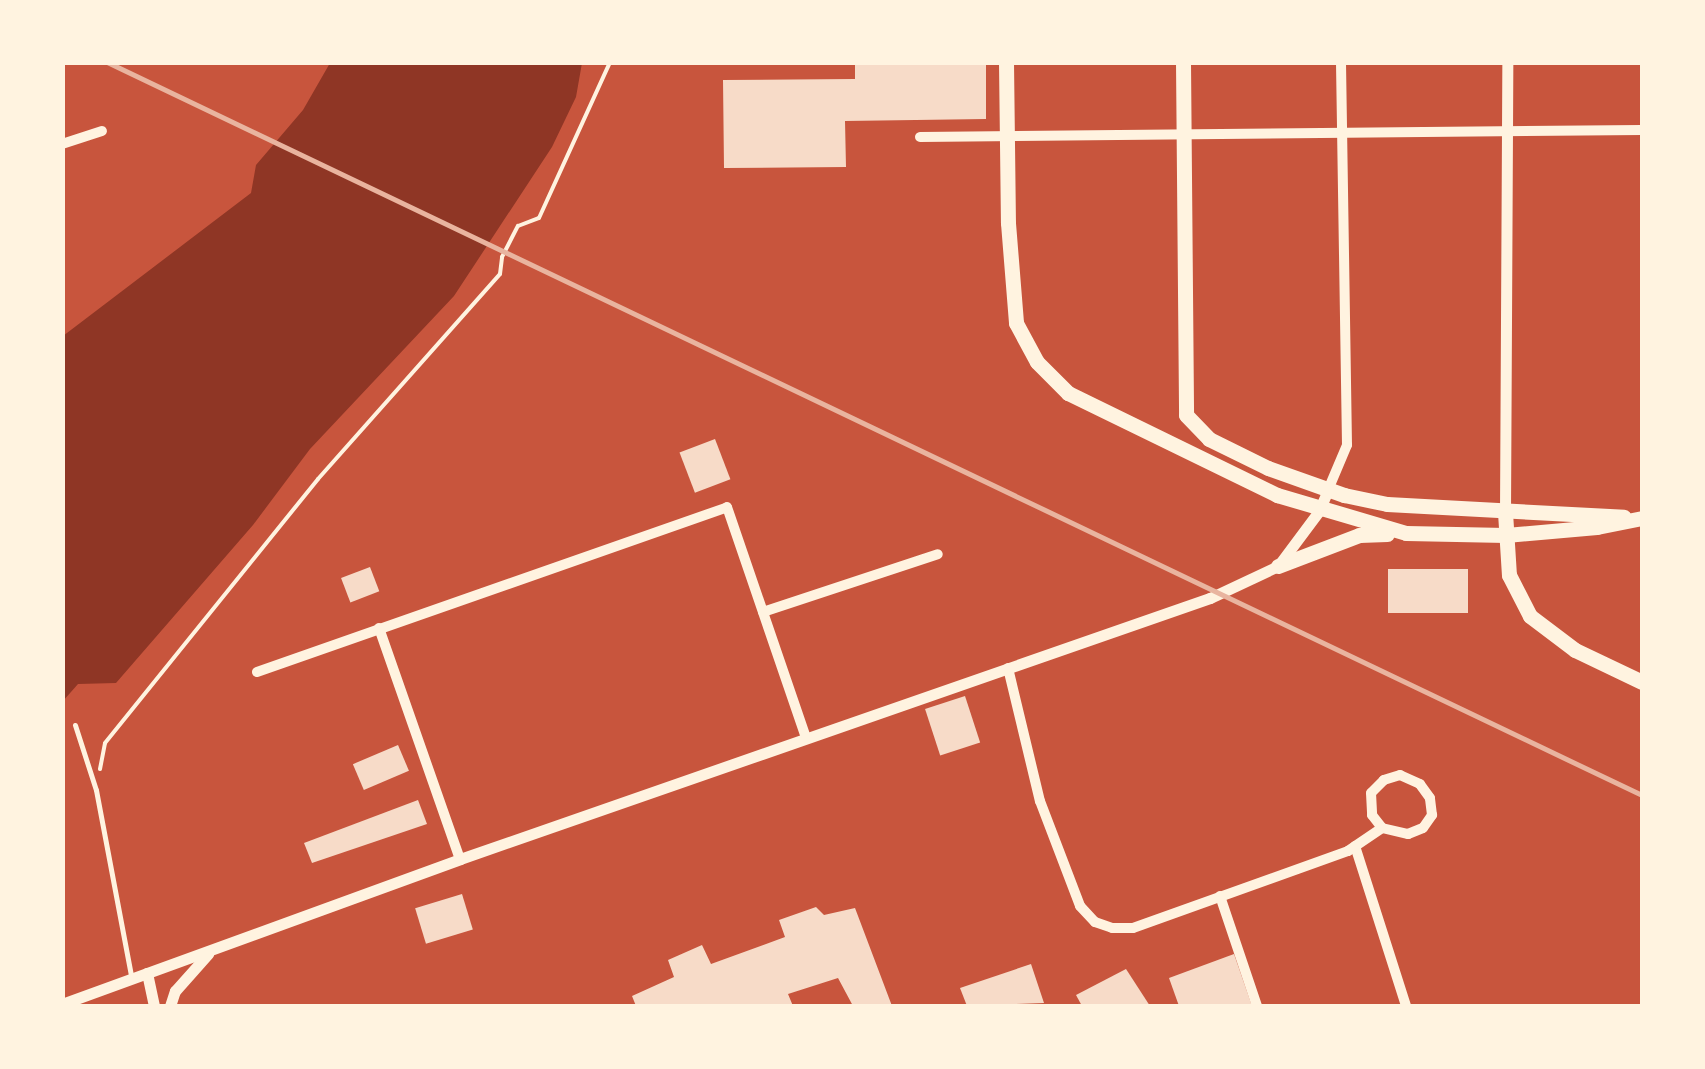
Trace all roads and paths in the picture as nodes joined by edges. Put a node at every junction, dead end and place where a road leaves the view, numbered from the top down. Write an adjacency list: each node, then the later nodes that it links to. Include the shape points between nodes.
1 (610, 62): 31 (path, via 540,218 518,226 500,274 318,479 106,743)
2 (1006, 62): 11 (main road)
3 (1183, 62): 10 (main road)
4 (1341, 62): 9 (street)
5 (1507, 62): 8 (street)
6 (1642, 130): 8 (street)
7 (102, 131): 13 (street)
8 (1508, 132): 9 (street); 18 (street)
9 (1342, 133): 10 (street); 16 (street, via 1347,445)
10 (1184, 134): 11 (street); 14 (main road)
11 (1007, 136): 12 (street); 15 (main road, via 1016,323 1037,362 1068,393)
12 (920, 137)
13 (62, 144)
14 (1186, 415): 15 (main road); 16 (main road, via 1208,438)
15 (1156, 435): 17 (main road)
16 (1328, 490): 17 (street); 18 (main road, via 1387,504)
17 (1319, 511): 20 (main road); 23 (street)
18 (1505, 512): 19 (main road); 21 (main road)
19 (1638, 518): 21 (main road)
20 (1406, 533): 21 (main road); 23 (main road, via 1360,535)
21 (1506, 535): 28 (main road, via 1510,576 1530,616 1575,650)
22 (938, 554): 24 (street)
23 (1278, 566): 26 (street, via 1210,598)
24 (762, 612): 25 (street, via 727,507); 30 (street)
25 (379, 628): 27 (street); 34 (street)
26 (1008, 668): 30 (street); 35 (street, via 1040,801 1088,914 1112,928 1132,928)
27 (257, 672)
28 (1642, 682)
29 (74, 725): 31 (lane)
30 (806, 738): 34 (street)
31 (96, 790): 38 (lane)
32 (1382, 828): 32 (street, via 1408,834 1423,828 1432,815 1420,784 1400,775 1371,793 1372,815); 33 (street)
33 (1355, 846): 35 (street); 43 (street)
34 (460, 859): 36 (street)
35 (1220, 896): 42 (street)
36 (213, 950): 37 (street); 41 (street, via 175,991)
37 (148, 973): 38 (street); 40 (street)
38 (132, 979): 39 (street)
39 (62, 1004)
40 (154, 1006)
41 (170, 1006)
42 (1257, 1006)
43 (1406, 1006)

